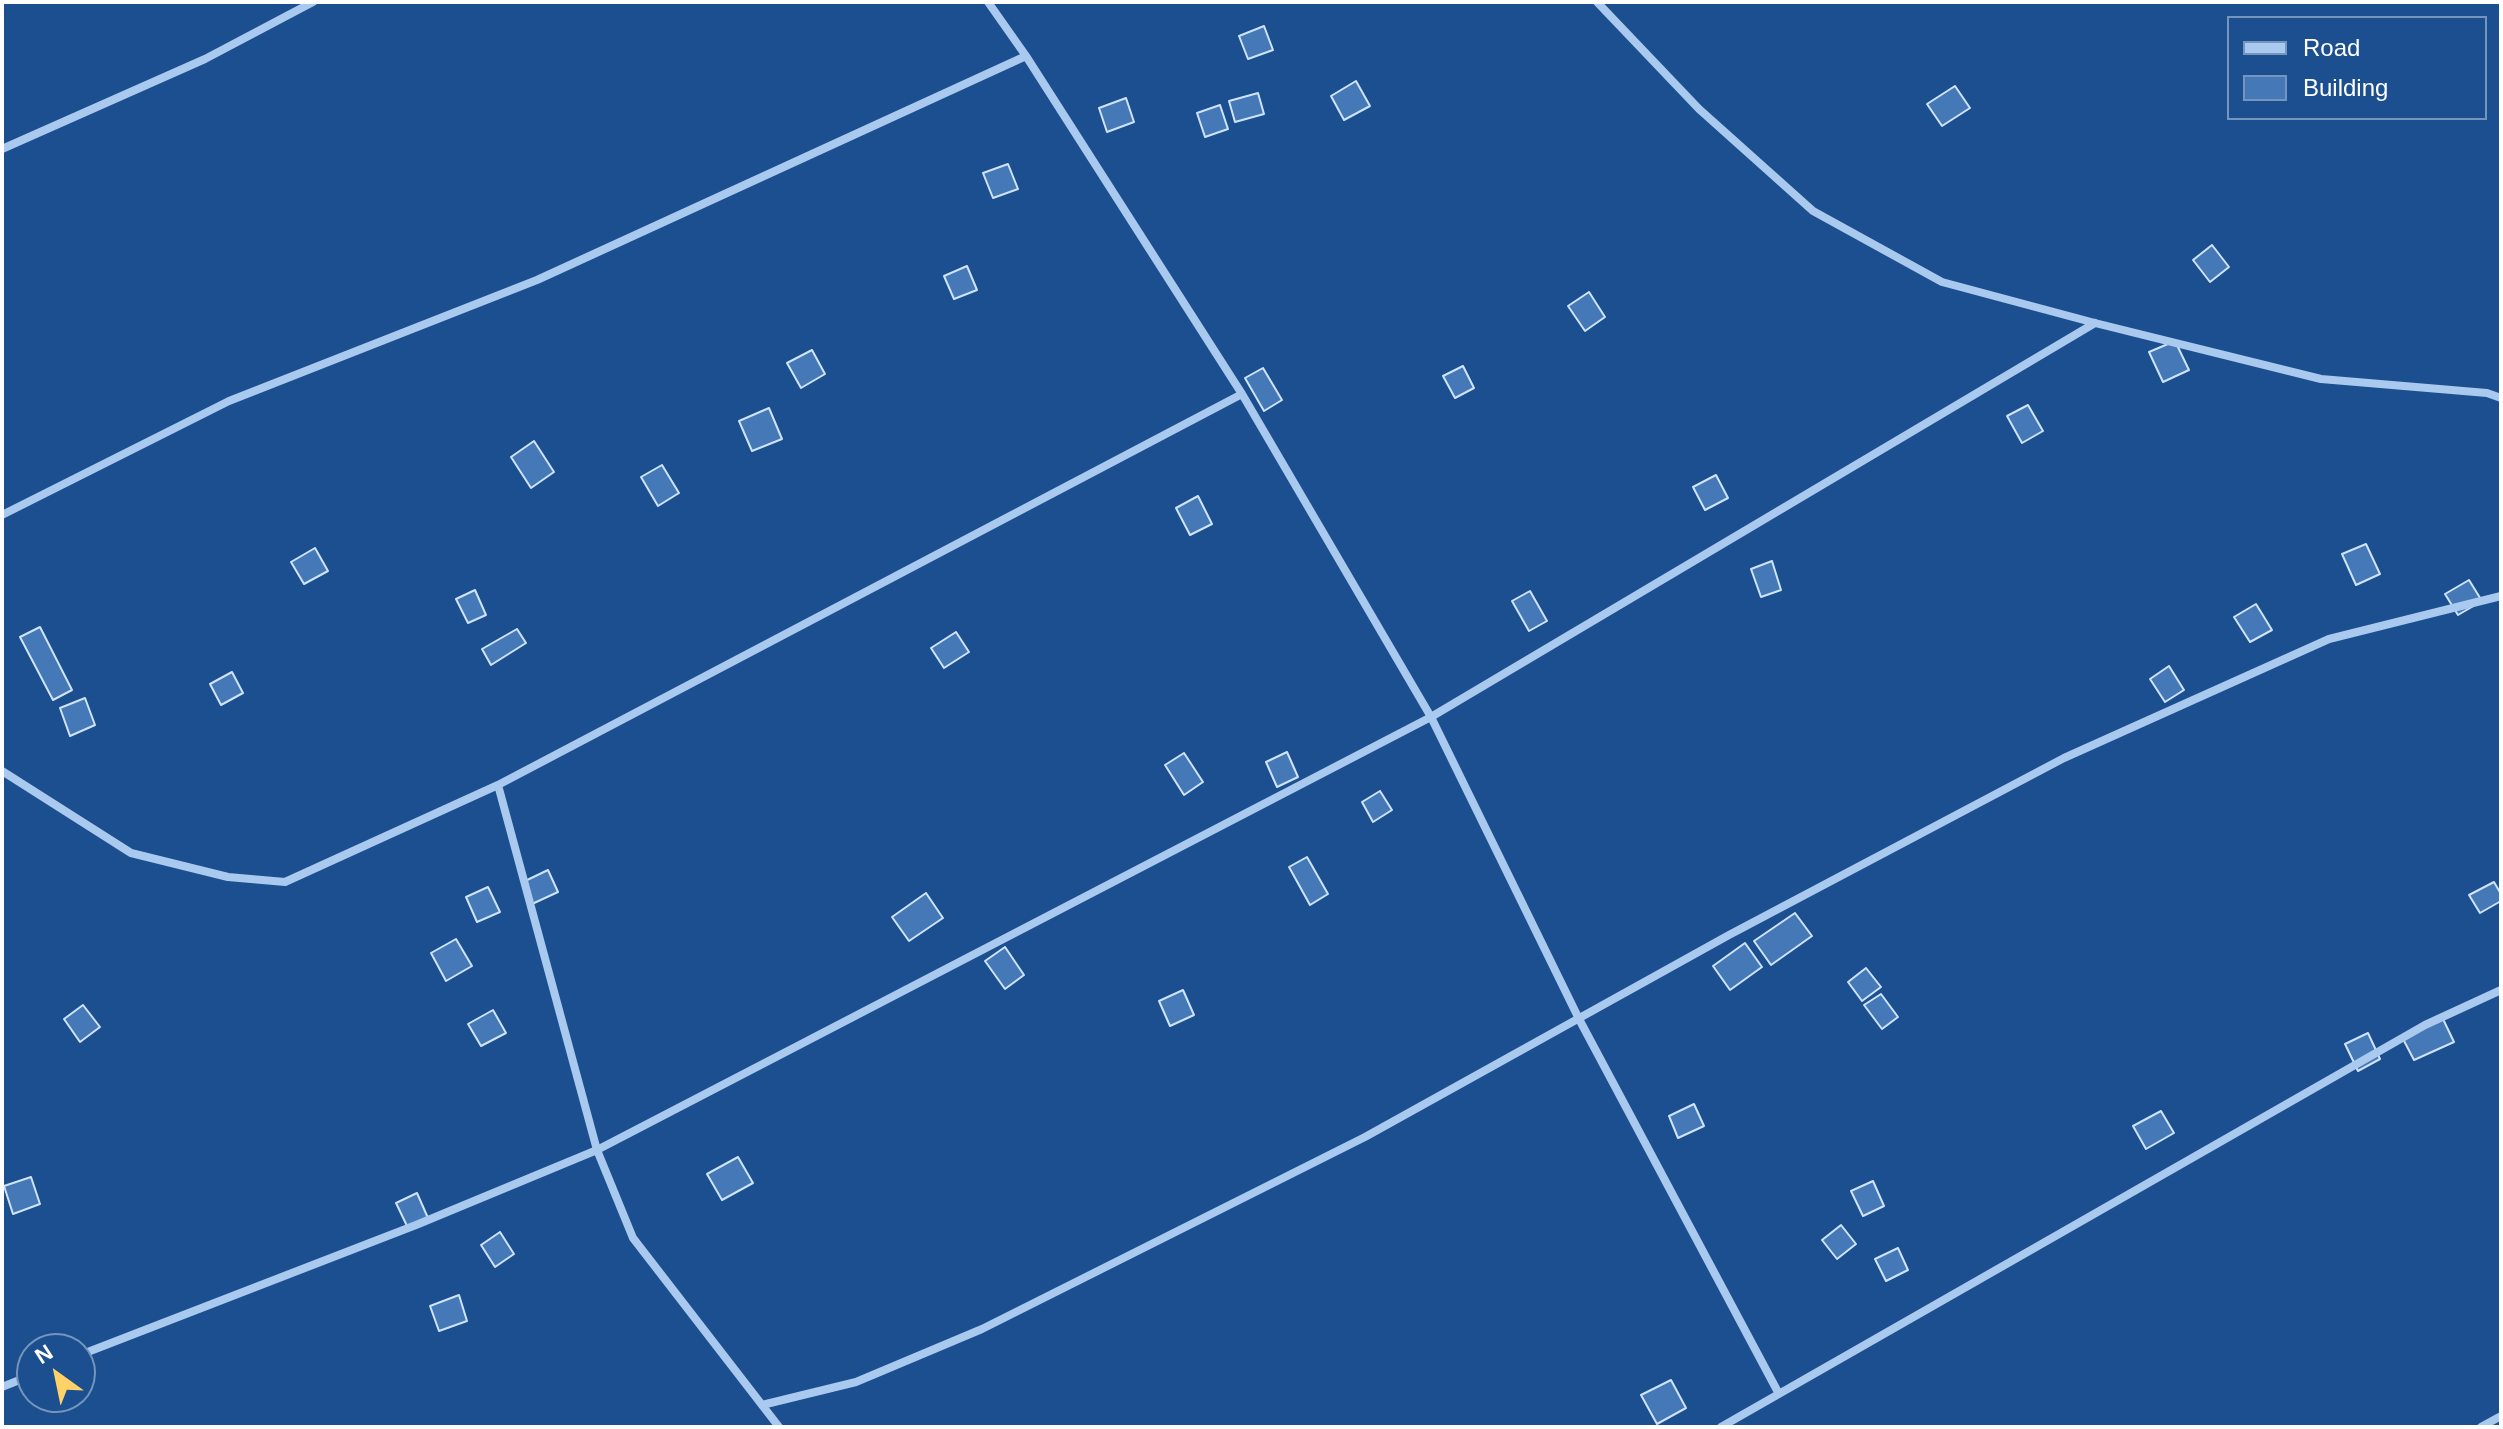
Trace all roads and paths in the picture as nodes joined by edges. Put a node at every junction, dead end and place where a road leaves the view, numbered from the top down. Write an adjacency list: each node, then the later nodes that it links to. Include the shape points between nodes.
1 (313, 2): 5 (street, via 205,59)
2 (988, 2): 4 (street)
3 (1597, 2): 6 (street, via 1699,109 1813,211 1942,282)
4 (1026, 56): 7 (street); 9 (street, via 537,280 229,401)
5 (2, 149)
6 (2095, 323): 8 (street, via 2321,379); 11 (street)
7 (1242, 394): 11 (street); 13 (street)
8 (2501, 398)
9 (2, 515)
10 (2501, 596): 15 (street, via 2329,639 2064,758)
11 (1431, 717): 15 (street); 16 (street)
12 (2, 771): 13 (street, via 131,853 228,877 285,882)
13 (498, 785): 16 (street)
14 (2501, 990): 18 (street, via 2425,1025)
15 (1579, 1019): 18 (street); 19 (street, via 1365,1137 982,1329 856,1382)
16 (597, 1150): 17 (street); 19 (street, via 633,1238)
17 (96, 1349)
18 (1779, 1394): 22 (street)
19 (762, 1405): 21 (street)
20 (2496, 1421): 23 (street)
21 (779, 1427)
22 (1721, 1427)
23 (2481, 1427)

